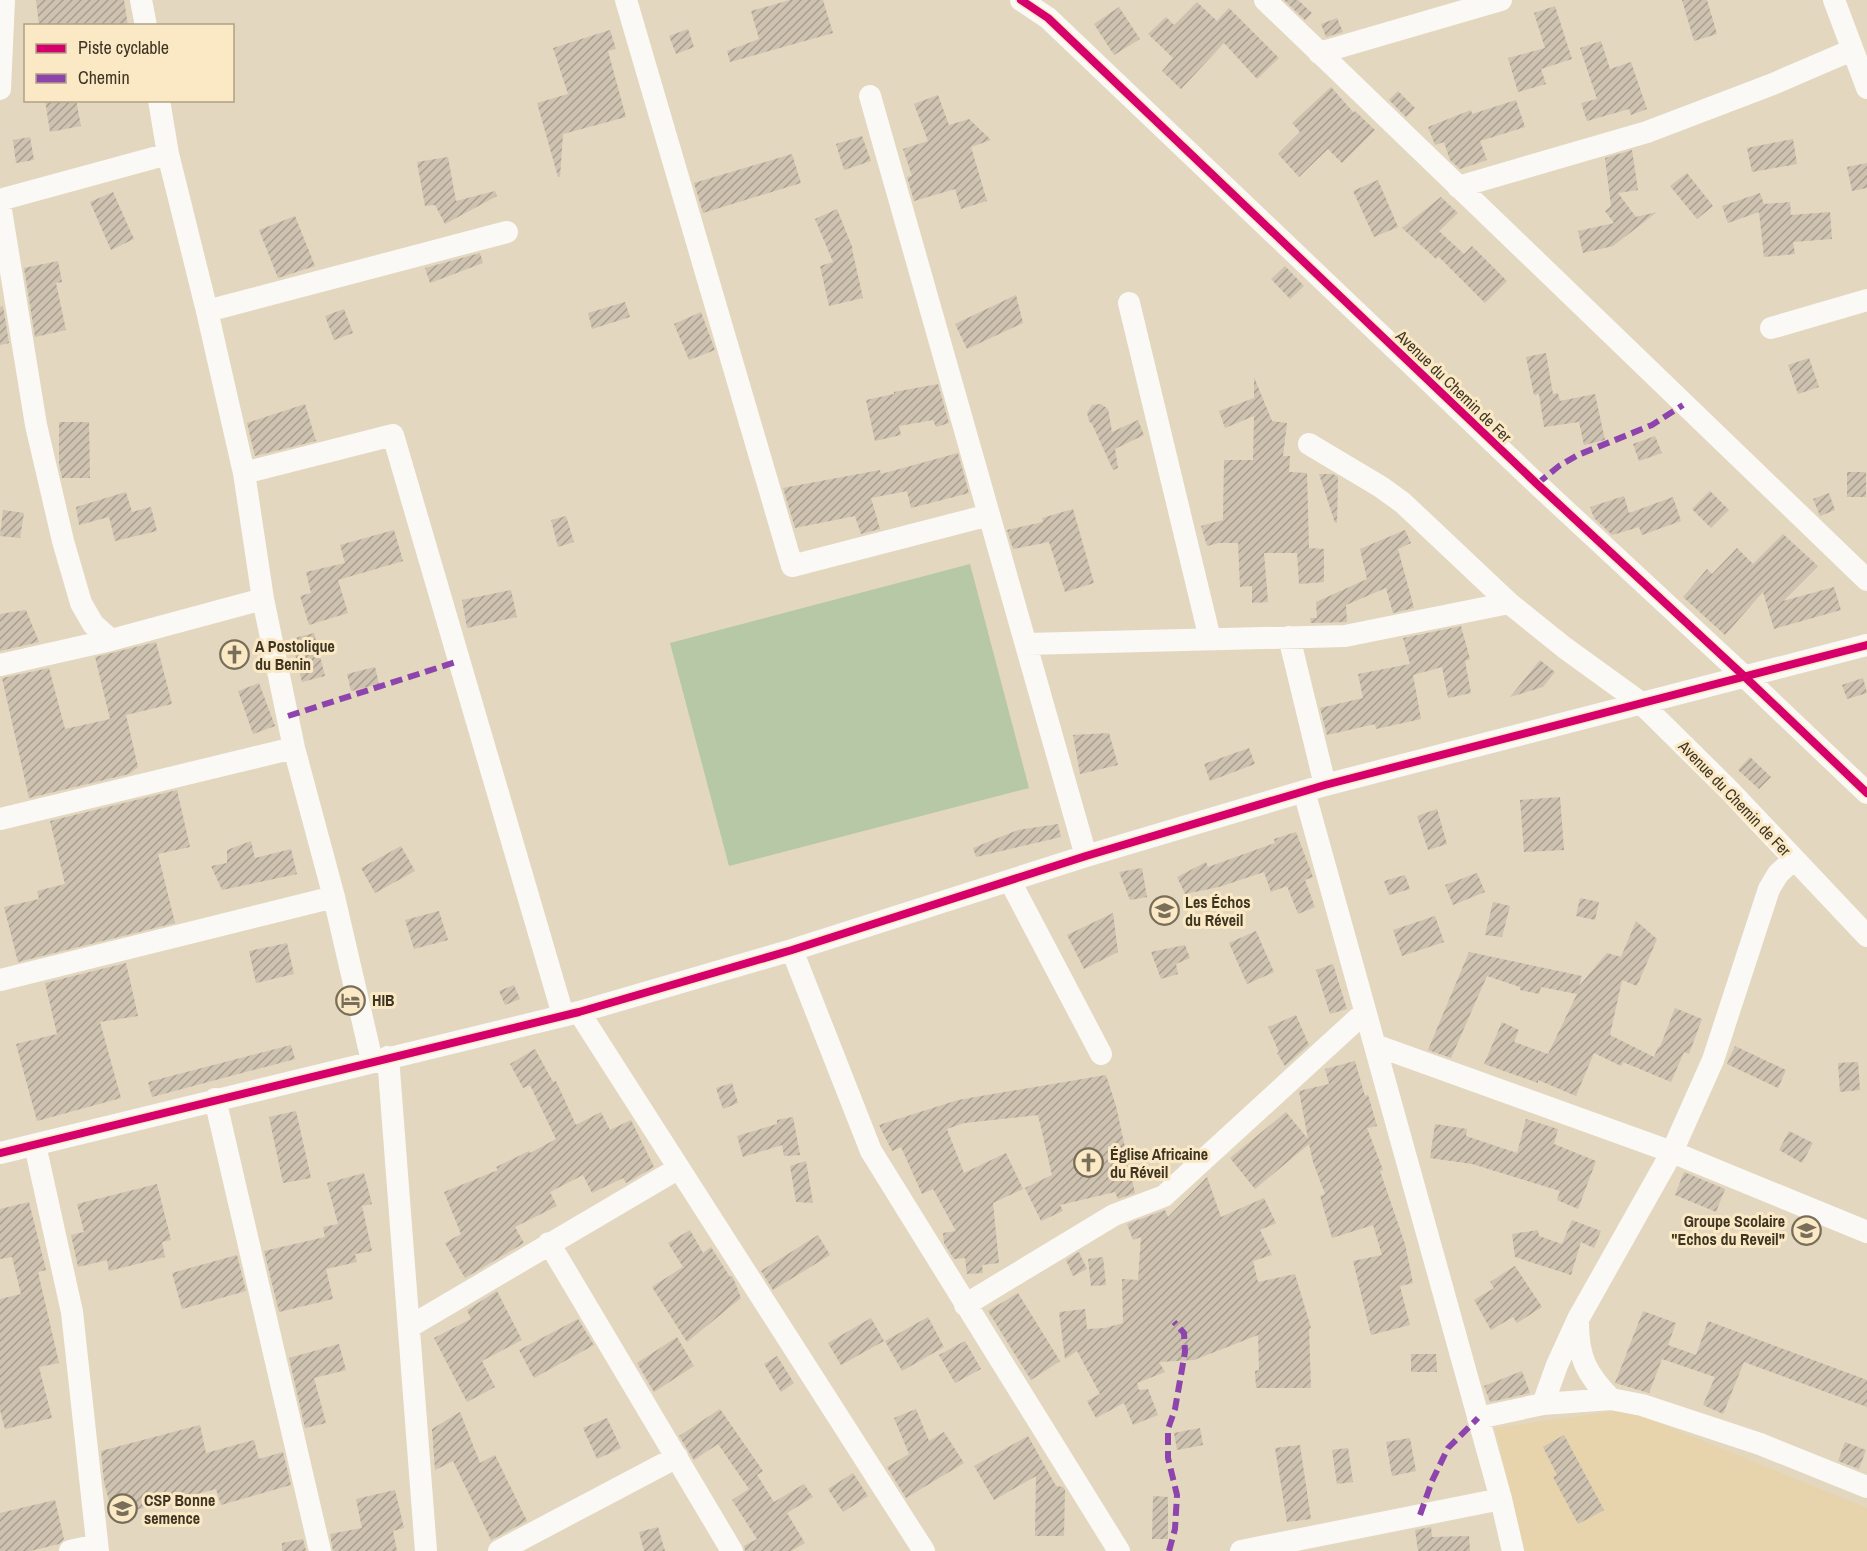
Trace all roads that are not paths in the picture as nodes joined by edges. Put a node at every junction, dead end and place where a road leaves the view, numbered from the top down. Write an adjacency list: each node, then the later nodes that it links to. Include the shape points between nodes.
1 (4, 0): 10 (street)
2 (141, 0): 8 (street)
3 (626, 0): 26 (street, via 792,566)
4 (1021, 0): 36 (street, Avenue du Chemin de Fer, via 1048,18)
5 (1264, 0): 11 (street)
6 (1501, 0): 11 (street)
7 (1835, 0): 9 (street)
8 (146, 24)
9 (1852, 50): 12 (street); 17 (street, via 1647,132)
10 (1, 51): 13 (street)
11 (1319, 53): 17 (street)
12 (1867, 88)
13 (0, 89)
14 (870, 96): 26 (street)
15 (159, 102): 16 (street)
16 (168, 154): 18 (street); 22 (street)
17 (1458, 187): 27 (street)
18 (0, 202): 32 (street, via 36,425 63,541 81,603 93,624)
19 (507, 232): 22 (street)
20 (1867, 300): 23 (street)
21 (1129, 303): 31 (street)
22 (207, 311): 25 (street)
23 (1771, 328)
24 (1309, 444): 29 (street, Avenue du Chemin de Fer, via 1403,503)
25 (244, 473): 28 (street); 50 (street, via 393,435)
26 (989, 515): 33 (street)
27 (1867, 580)
28 (263, 599): 32 (street); 38 (street)
29 (1509, 603): 30 (street, via 1345,636); 37 (street, Avenue du Chemin de Fer)
30 (1289, 637): 31 (street); 39 (street)
31 (1210, 639): 33 (street)
32 (111, 640): 35 (street)
33 (1026, 644): 42 (street)
34 (1867, 645): 36 (street)
35 (0, 665)
36 (1745, 677): 37 (street); 40 (street, Avenue du Chemin de Fer)
37 (1641, 704): 39 (street); 43 (street, Avenue du Chemin de Fer)
38 (294, 748): 41 (street); 45 (street)
39 (1315, 788): 42 (street); 49 (street)
40 (1867, 793)
41 (0, 819)
42 (1086, 856): 44 (street)
43 (1794, 859): 46 (street, Avenue du Chemin de Fer); 56 (street, via 1769,889 1713,1060)
44 (1010, 881): 47 (street); 52 (street)
45 (334, 897): 48 (street); 53 (street)
46 (1867, 936)
47 (792, 950): 50 (street); 61 (street, via 871,1152)
48 (0, 980)
49 (1365, 1012): 51 (street); 61 (street, via 1164,1196 1114,1215)
50 (571, 1013): 53 (street); 58 (street)
51 (1375, 1045): 56 (street); 66 (street)
52 (1101, 1054)
53 (380, 1059): 54 (street); 63 (street)
54 (215, 1099): 55 (street); 72 (street)
55 (35, 1145): 57 (street); 70 (street, via 72,1312)
56 (1672, 1152): 59 (street); 62 (street)
57 (0, 1153)
58 (679, 1168): 60 (street); 76 (street)
59 (1867, 1232)
60 (549, 1243): 63 (street); 67 (street)
61 (965, 1305): 77 (street)
62 (1578, 1319): 64 (street, via 1578,1346 1586,1368); 65 (street)
63 (409, 1327): 73 (street)
64 (1611, 1399): 65 (street); 68 (street, via 1642,1405 1760,1444)
65 (1543, 1404): 66 (street)
66 (1478, 1418): 69 (street)
67 (676, 1457): 74 (street); 75 (street)
68 (1867, 1487)
69 (1501, 1499): 78 (street); 79 (street)
70 (98, 1548): 71 (street)
71 (70, 1551)
72 (320, 1551)
73 (426, 1551)
74 (499, 1551)
75 (732, 1551)
76 (924, 1551)
77 (1119, 1551)
78 (1241, 1551)
79 (1513, 1551)

